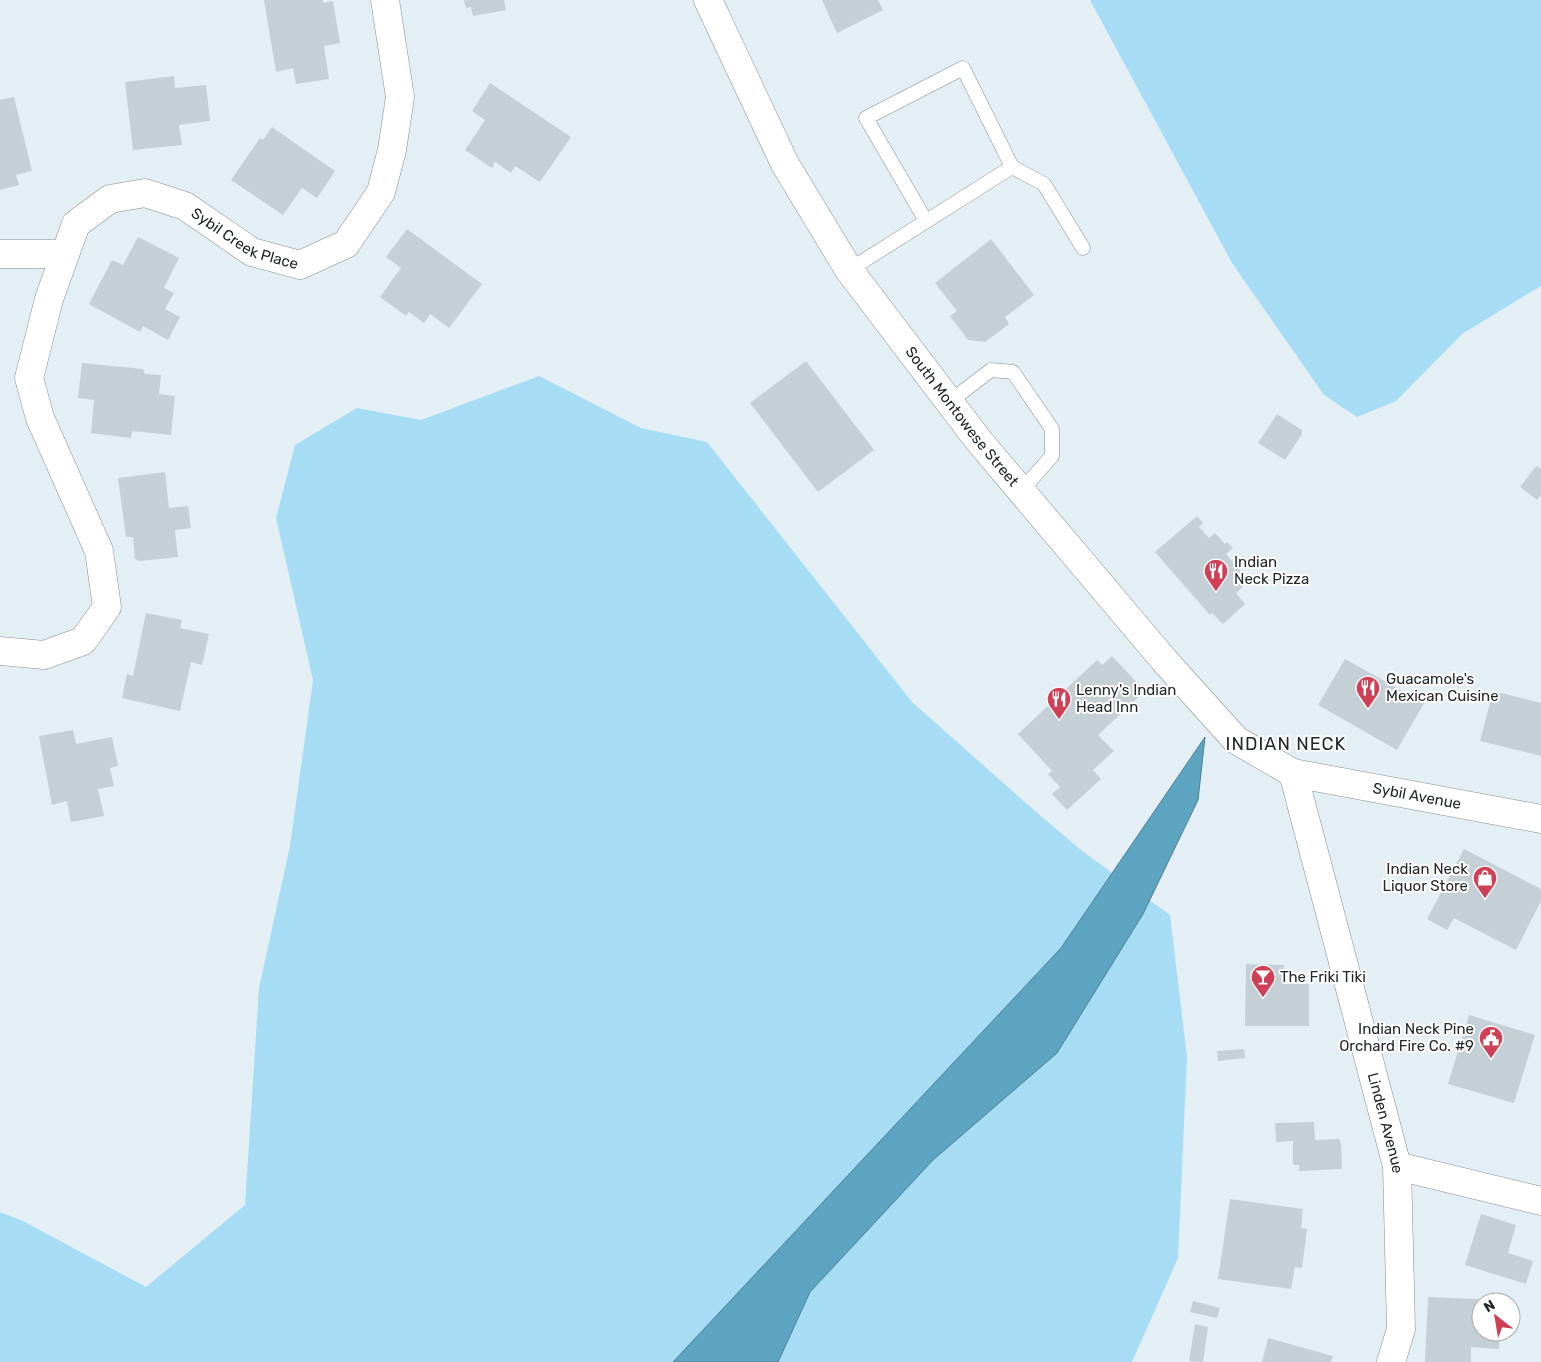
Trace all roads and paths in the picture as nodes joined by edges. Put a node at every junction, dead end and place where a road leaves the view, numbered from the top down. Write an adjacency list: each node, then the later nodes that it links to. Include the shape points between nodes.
1 (385, 0): 7 (street, Sybil Creek Place, via 400,97 392,150 381,192 346,244 300,265 252,252 184,206 145,193 110,199 76,224)
2 (708, 0): 8 (street, South Montowese Street, via 785,164)
3 (1012, 167): 4 (lane); 4 (lane, via 963,68 866,118); 5 (lane, via 1044,184)
4 (926, 221): 8 (lane)
5 (1083, 248)
6 (0, 254): 7 (street)
7 (65, 254): 11 (street, Sybil Creek Place, via 49,299 29,378 40,418 98,552 107,607 83,641 44,656)
8 (849, 270): 9 (street, South Montowese Street)
9 (949, 402): 10 (street, South Montowese Street); 10 (lane, via 991,370 1013,372 1052,429 1052,456)
10 (1021, 491): 12 (street, South Montowese Street, via 1236,740)
11 (0, 651)
12 (1293, 773): 13 (street, Sybil Avenue); 14 (street, Linden Avenue)
13 (1541, 819)
14 (1397, 1166): 15 (street); 16 (street, Linden Avenue, via 1401,1329)
15 (1541, 1201)
16 (1391, 1362)

